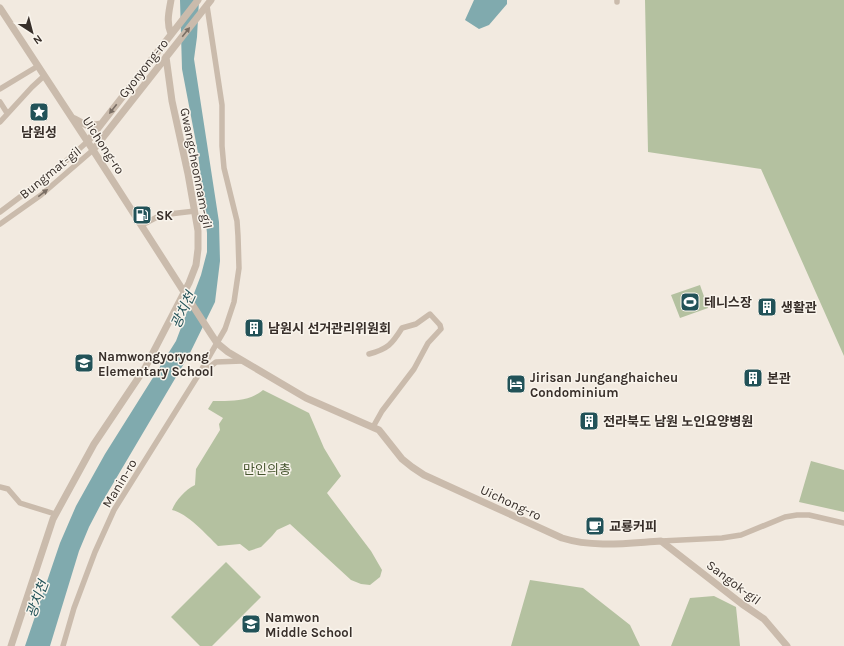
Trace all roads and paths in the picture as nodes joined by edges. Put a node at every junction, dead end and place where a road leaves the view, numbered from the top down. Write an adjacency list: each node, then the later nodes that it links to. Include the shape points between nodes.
1 (171, 0): 5 (street, via 168,26)
2 (198, 0): 5 (street, Gyoryong-ro)
3 (209, 3): 6 (street, Gyoryong-ro, one-way to 3); 22 (street, Manin-ro, via 222,105 224,168 237,221 239,251 237,286 232,310)
4 (0, 8): 7 (street, Uichong-ro)
5 (171, 34): 14 (street, Gyoryong-ro, one-way to 14)
6 (166, 57): 16 (street, Gyoryong-ro); 17 (street, Gwangcheonnam-gil, via 172,101)
7 (38, 66): 8 (street, Uichong-ro); 9 (street)
8 (44, 76): 11 (street); 12 (street, Uichong-ro)
9 (0, 89)
10 (0, 102): 11 (street)
11 (7, 113): 13 (street)
12 (70, 116): 14 (street, via 88,126); 15 (street, Uichong-ro)
13 (0, 122)
14 (102, 124): 15 (street, Gyoryong-ro)
15 (88, 141): 16 (street, Uichong-ro); 18 (street, Bungmat-gil, via 56,170)
16 (93, 150): 19 (street, Bungmat-gil, one-way to 16, via 41,195); 20 (street, Uichong-ro)
17 (195, 211): 20 (street, via 161,215); 21 (street, Gwangcheonnam-gil, via 198,231 196,265)
18 (0, 212)
19 (0, 224)
20 (142, 225): 21 (street, Uichong-ro)
21 (185, 294): 22 (street, Uichong-ro); 28 (street, Gwangcheonnam-gil, via 145,368 94,444)
22 (217, 342): 24 (street, Uichong-ro); 25 (street, Manin-ro)
23 (369, 354): 26 (street, via 382,351 402,328 416,324 430,314 440,325 441,330 428,343 414,369 382,411)
24 (242, 361): 25 (street, via 216,362); 26 (street, Uichong-ro, via 306,398)
25 (199, 374): 32 (street, Manin-ro, via 114,510 95,552)
26 (373, 428): 30 (street, Uichong-ro, via 379,430 394,451 412,468 562,538 592,544)
27 (0, 487): 28 (street, via 8,489 20,503)
28 (55, 514): 31 (street, Gwangcheonnam-gil)
29 (844, 523): 30 (street, Uichong-ro, via 809,515 797,515 785,517 740,535)
30 (661, 541): 33 (street, Sangok-gil, via 764,620)
31 (12, 646)
32 (63, 646)
33 (787, 646)

